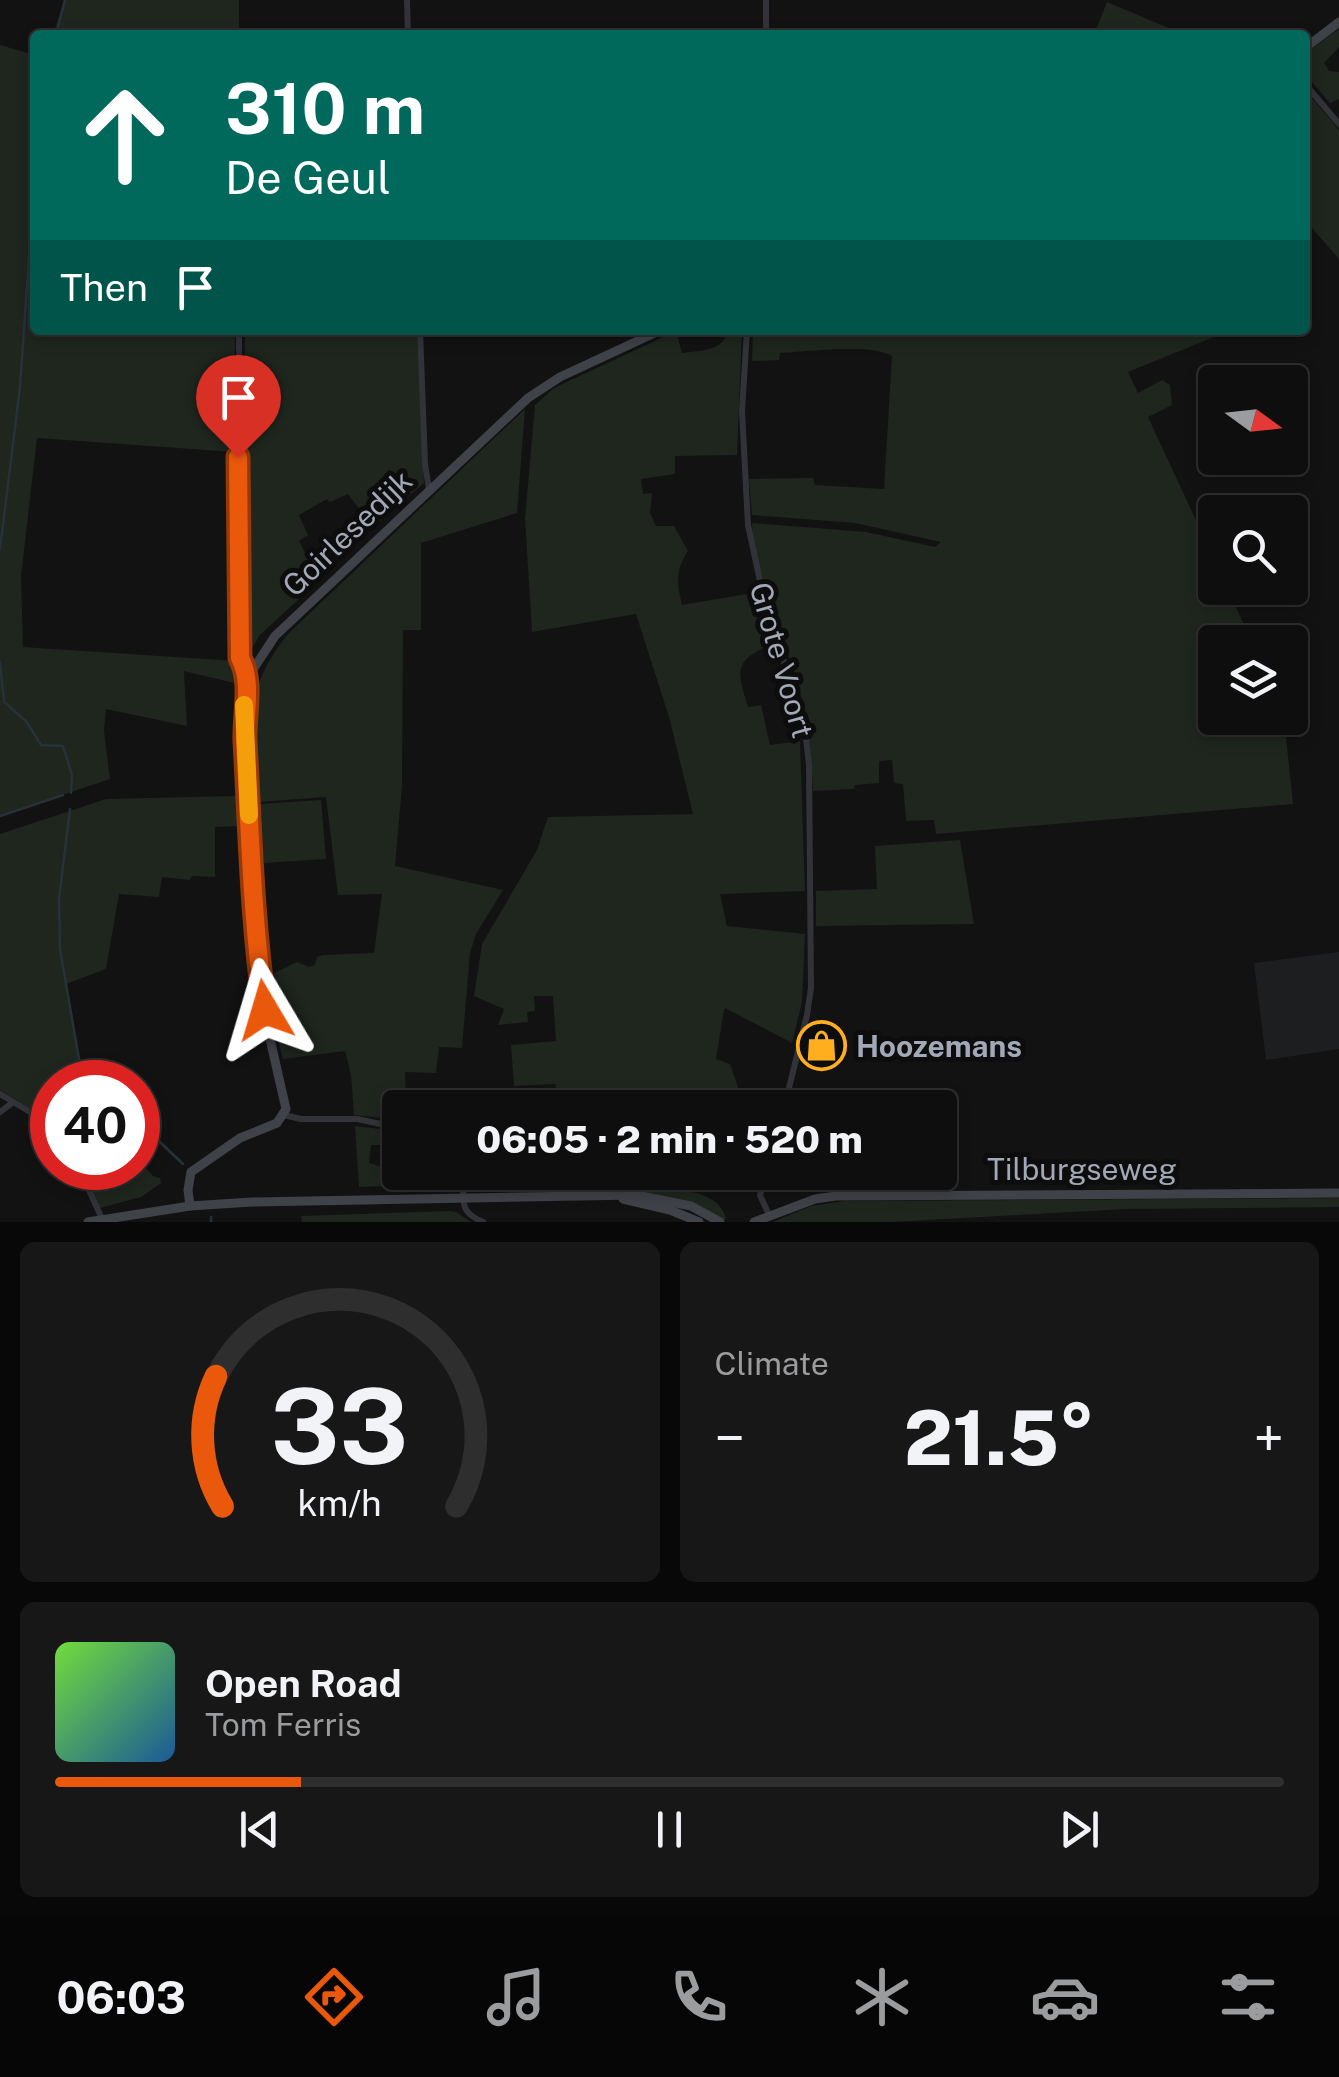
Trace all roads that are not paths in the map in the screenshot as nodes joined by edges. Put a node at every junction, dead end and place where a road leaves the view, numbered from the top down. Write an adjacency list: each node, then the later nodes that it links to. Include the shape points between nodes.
1 (407, 0): 4 (street)
2 (766, 0): 5 (street)
3 (1339, 22): 6 (street)
4 (408, 30)
5 (766, 30)
6 (1310, 44)
7 (1310, 90): 8 (street)
8 (1339, 124)
9 (240, 335): 14 (street, via 240,658)
10 (420, 335): 13 (street)
11 (650, 335): 13 (street, Goirlesedijk, via 528,398)
12 (747, 335): 15 (street, Grote Voort, via 742,411 748,526 809,765 811,988)
13 (429, 489): 14 (street, Goirlesedijk, via 276,636)
14 (248, 682): 20 (street, Goirlesedijk, via 244,728 260,980)
15 (788, 1090)
16 (0, 1094): 17 (street)
17 (12, 1103): 18 (street); 19 (street)
18 (0, 1112)
19 (30, 1113)
20 (284, 1115): 21 (street); 28 (street, via 192,1172)
21 (382, 1124)
22 (89, 1190): 30 (street)
23 (463, 1190): 27 (street)
24 (761, 1190): 29 (street)
25 (1339, 1193): 29 (street, Tilburgseweg, via 836,1196)
26 (610, 1196): 27 (street); 33 (street); 34 (street, via 671,1200)
27 (464, 1198): 28 (street); 32 (street, via 464,1210)
28 (190, 1206): 30 (street)
29 (767, 1218): 35 (street, Tilburgseweg)
30 (103, 1220): 31 (street)
31 (88, 1222)
32 (483, 1222)
33 (698, 1222)
34 (720, 1222)
35 (754, 1222)

